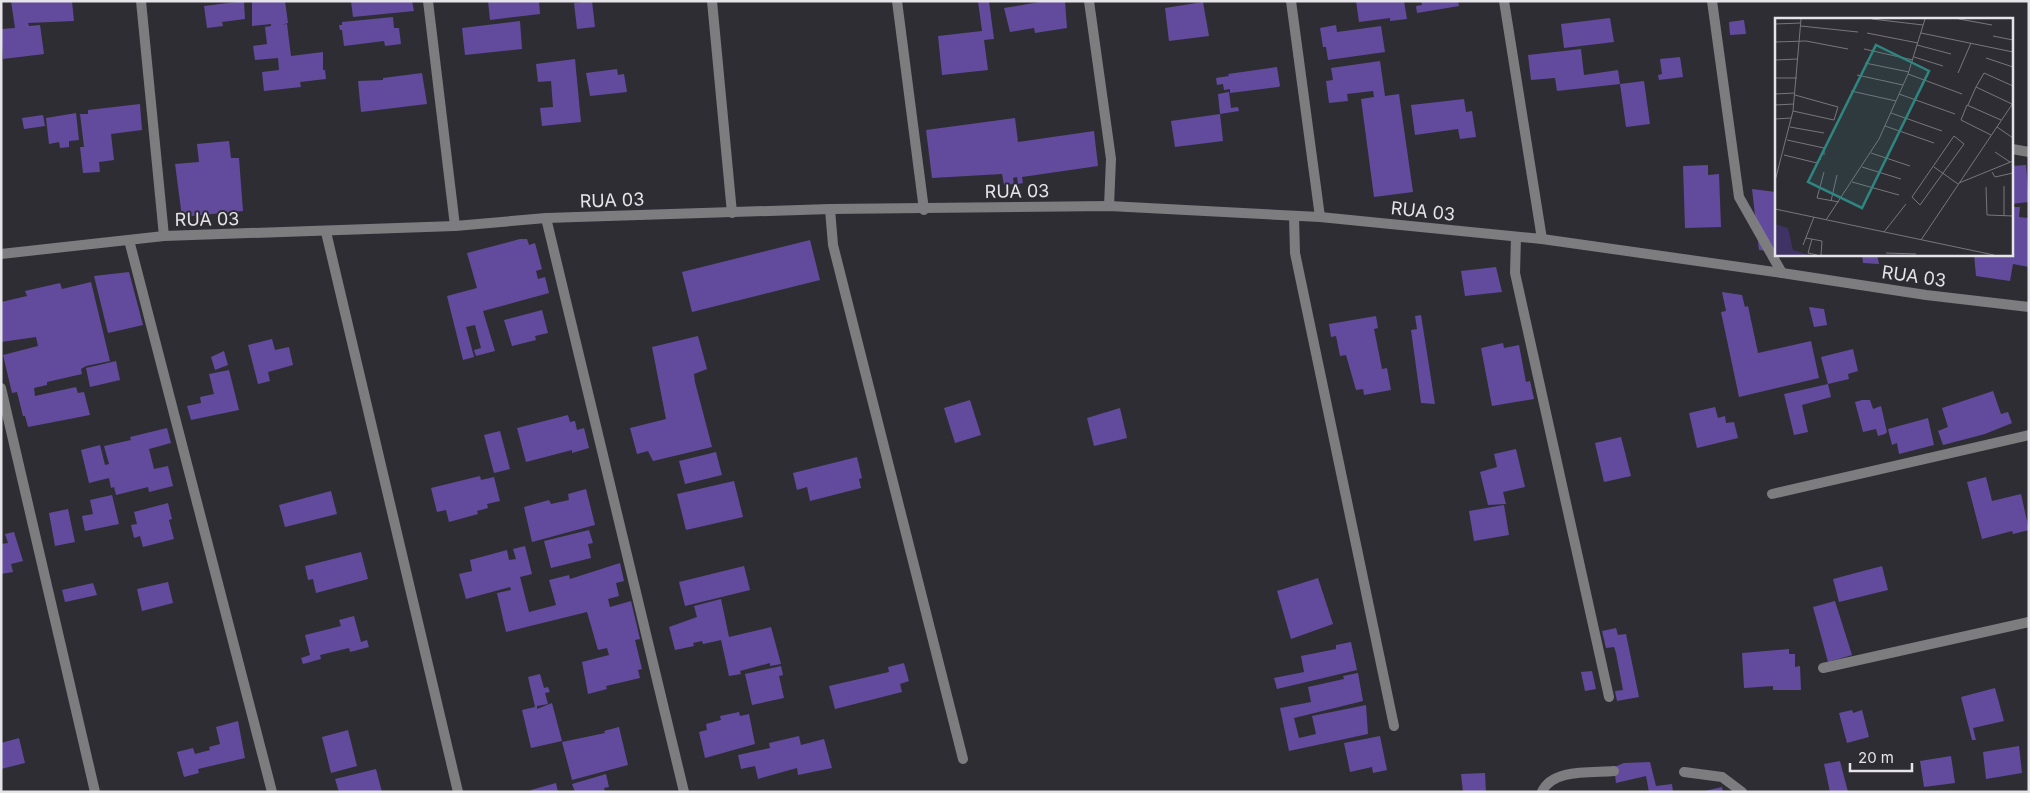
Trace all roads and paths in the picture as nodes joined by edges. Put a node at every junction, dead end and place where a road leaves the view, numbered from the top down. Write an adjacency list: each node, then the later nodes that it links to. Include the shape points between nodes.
1 (141, 1): 20 (street)
2 (428, 1): 18 (street)
3 (712, 1): 14 (street)
4 (897, 1): 13 (street)
5 (1089, 1): 11 (street, via 1111,159)
6 (1291, 1): 16 (street)
7 (1504, 1): 22 (street)
8 (1712, 1): 25 (street, via 1739,196)
9 (2012, 149): 10 (street)
10 (2029, 152)
11 (1109, 206): 13 (street, RUA 03); 15 (street, RUA 03)
12 (830, 209): 13 (street, RUA 03); 14 (street, RUA 03); 34 (street, via 833,246)
13 (924, 210)
14 (732, 213): 17 (street, RUA 03)
15 (1294, 216): 16 (street, RUA 03); 33 (street, via 1295,253)
16 (1320, 217): 21 (street, RUA 03)
17 (546, 218): 18 (street, RUA 03); 40 (street)
18 (455, 226): 19 (street, RUA 03)
19 (326, 232): 20 (street, RUA 03); 39 (street)
20 (164, 236): 23 (street, RUA 03)
21 (1516, 236): 22 (street, RUA 03); 32 (street, via 1514,273)
22 (1542, 239): 25 (street, RUA 03)
23 (130, 240): 24 (street, RUA 03); 38 (street)
24 (1, 254)
25 (1782, 273): 26 (street, RUA 03)
26 (2029, 307)
27 (1, 388): 37 (street)
28 (2029, 435): 29 (street)
29 (1772, 494)
30 (2029, 622): 31 (street)
31 (1823, 668)
32 (1609, 697)
33 (1394, 726)
34 (963, 759)
35 (1614, 771): 41 (street, via 1563,775 1544,786)
36 (1684, 772): 42 (street, via 1722,777)
37 (95, 792)
38 (272, 792)
39 (458, 792)
40 (684, 792)
41 (1542, 792)
42 (1742, 792)

